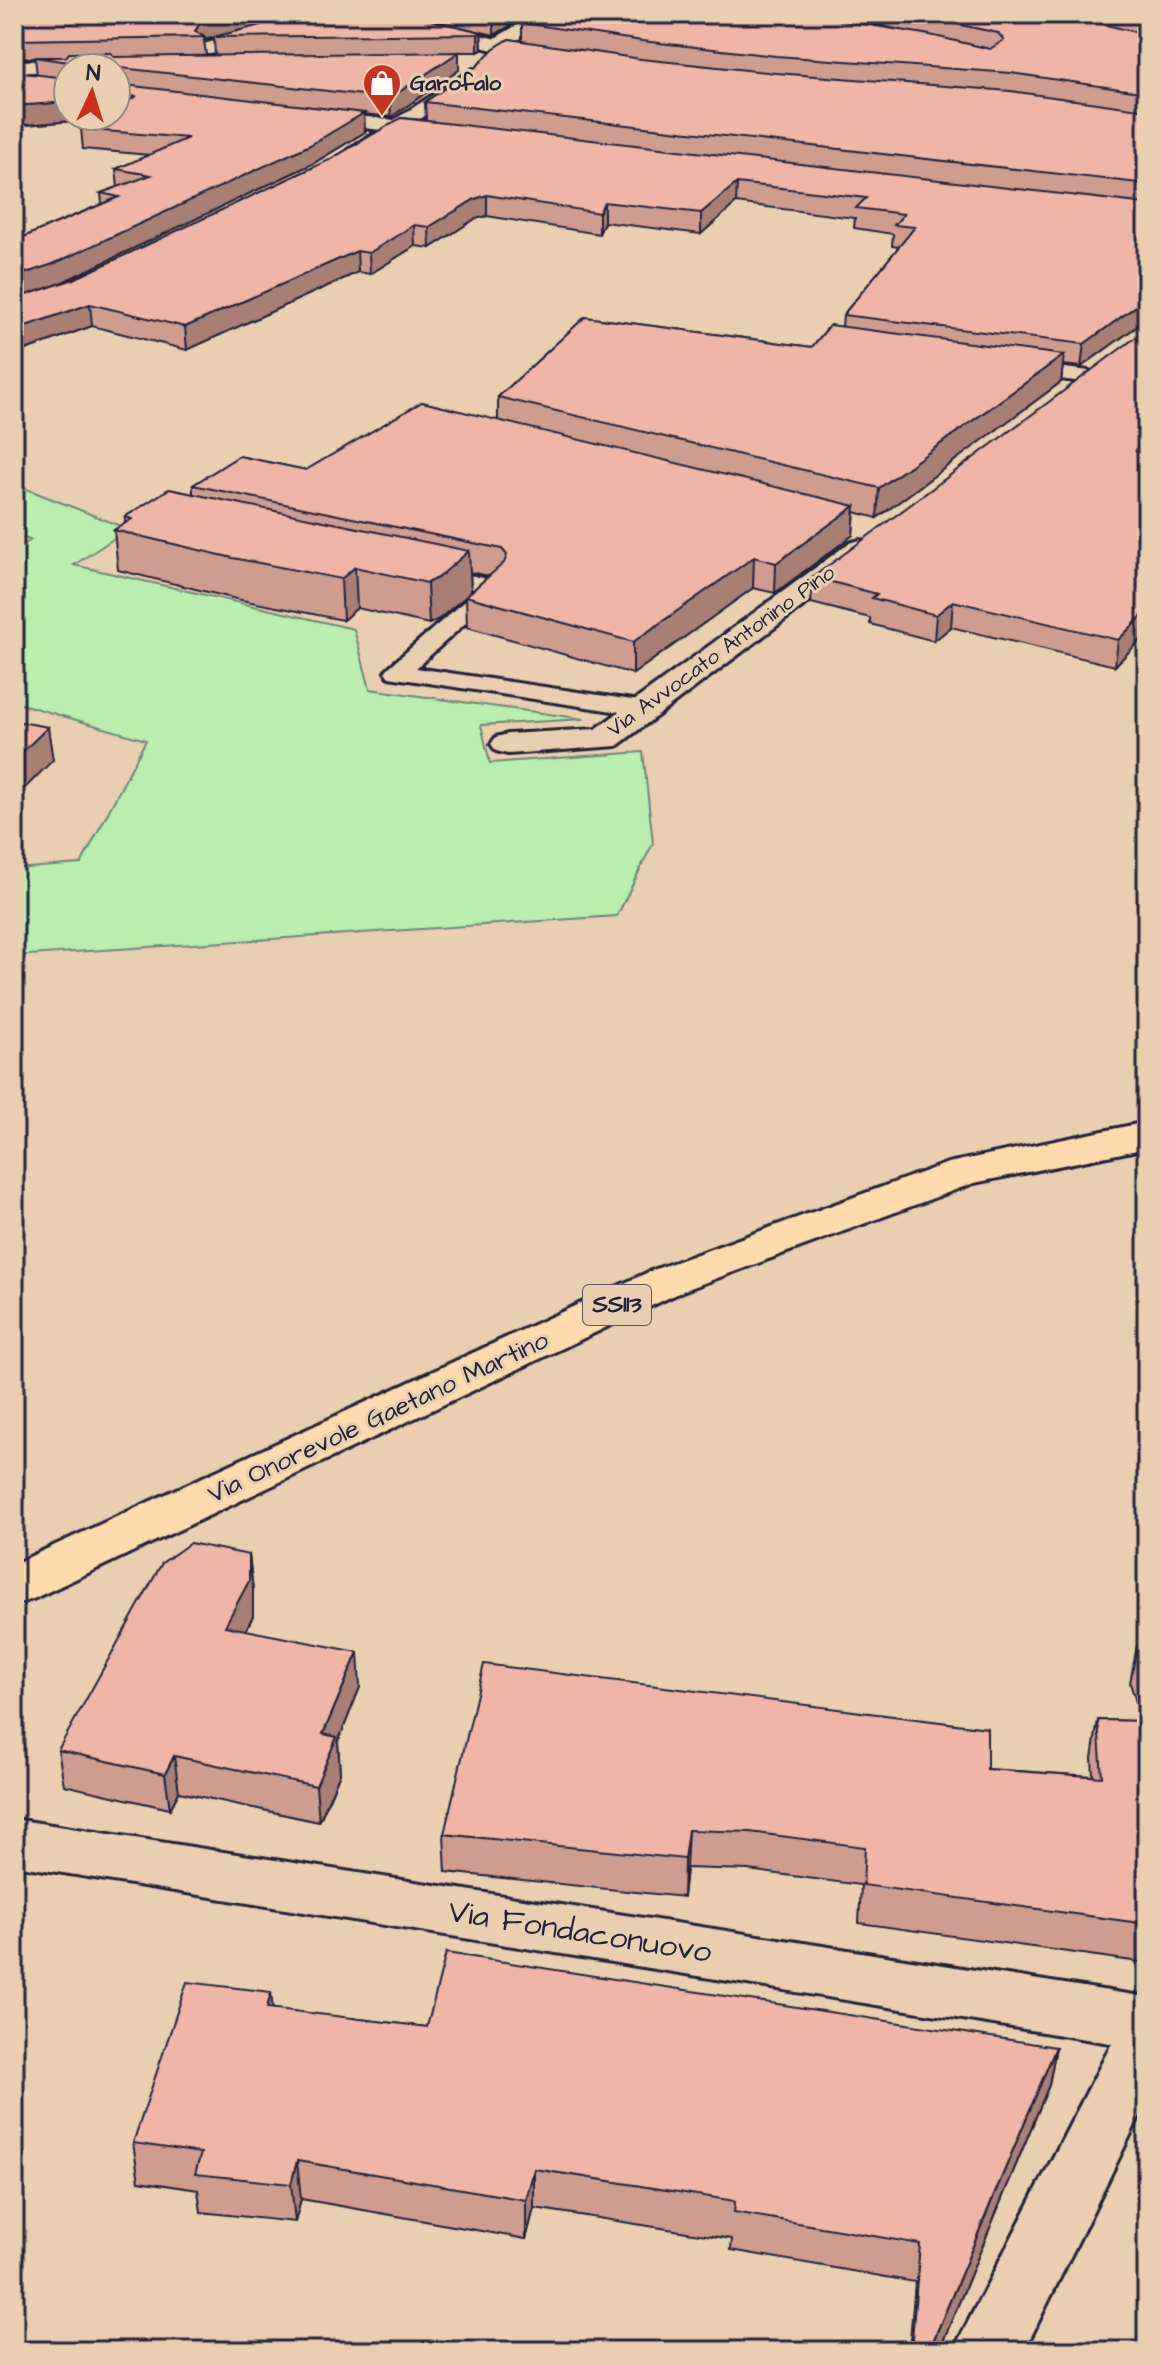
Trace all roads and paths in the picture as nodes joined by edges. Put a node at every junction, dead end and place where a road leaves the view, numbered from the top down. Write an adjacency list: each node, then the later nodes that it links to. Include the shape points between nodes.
1 (338, 14): 8 (street)
2 (370, 14): 4 (street)
3 (549, 14): 4 (street)
4 (496, 51): 5 (street); 6 (street); 15 (street, via 469,78)
5 (582, 59)
6 (452, 61)
7 (223, 64): 9 (street)
8 (132, 65)
9 (132, 65)
10 (52, 66): 11 (street)
11 (14, 67)
12 (14, 82): 13 (street)
13 (52, 87)
14 (289, 114): 15 (street)
15 (398, 126): 16 (street); 17 (street)
16 (476, 135)
17 (334, 164)
18 (996, 365): 19 (lane)
19 (1100, 370): 20 (street)
20 (1053, 404)
21 (853, 523): 23 (street, Via Avvocato Antonino Pino, via 884,531)
22 (401, 567): 23 (lane, via 494,587 397,672)
23 (646, 709): 24 (street, Via Avvocato Antonino Pino, via 605,739)
24 (508, 744)
25 (1146, 1134): 26 (main road, Via Onorevole Gaetano Martino / SS113, via 963,1172 669,1280)
26 (14, 1586)
27 (14, 1842): 28 (street, Via Fondaconuovo)
28 (1147, 2023)
29 (1147, 2037): 30 (street)
30 (988, 2351)

